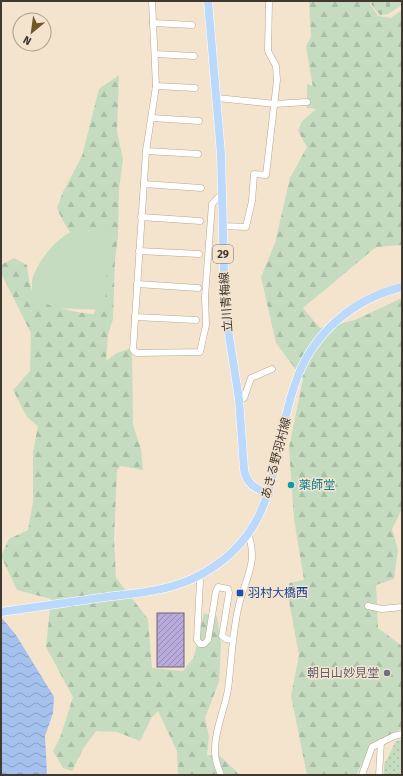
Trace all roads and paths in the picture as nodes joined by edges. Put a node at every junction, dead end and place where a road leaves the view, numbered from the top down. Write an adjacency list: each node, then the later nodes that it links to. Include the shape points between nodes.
1 (152, 1): 4 (street)
2 (208, 1): 10 (main road, 立川青梅線 / 29)
3 (268, 1): 12 (street, via 268,51 276,66 277,80)
4 (153, 23): 5 (street); 6 (street)
5 (192, 25)
6 (155, 54): 7 (street); 8 (street)
7 (194, 56)
8 (156, 86): 9 (street); 13 (street)
9 (195, 88)
10 (217, 98): 12 (street); 19 (main road, 立川青梅線 / 29)
11 (307, 102): 12 (street)
12 (275, 104): 22 (street, via 266,175 254,174 252,201 246,227)
13 (152, 118): 14 (street); 15 (street)
14 (198, 121)
15 (146, 151): 16 (street); 17 (street)
16 (198, 154)
17 (144, 184): 18 (street); 20 (street)
18 (201, 188)
19 (222, 193): 22 (main road, 立川青梅線 / 29); 28 (street, via 212,204 205,297 206,325 200,352 137,353 133,350)
20 (141, 217): 21 (street); 23 (street)
21 (200, 221)
22 (223, 226): 31 (main road, 立川青梅線 / 29, via 226,320)
23 (139, 251): 24 (street); 25 (street)
24 (199, 254)
25 (137, 284): 27 (street); 28 (street)
26 (402, 286): 32 (main road, あきる野羽村線, via 378,294 351,309 329,328 311,351 294,386)
27 (198, 288)
28 (135, 317): 29 (street)
29 (196, 320)
30 (272, 368): 31 (street, via 251,378 244,398)
31 (239, 399): 32 (main road, 立川青梅線 / 29, via 244,474 254,488)
32 (269, 494): 33 (main road, あきる野羽村線)
33 (248, 534): 37 (main road, あきる野羽村線, via 221,562 188,580 168,587); 38 (street, via 253,562 240,602)
34 (200, 581): 38 (street, via 197,640 200,644 208,640 218,587 228,589 222,636)
35 (368, 606): 36 (street, via 382,609)
36 (402, 607)
37 (1, 612)
38 (232, 640): 41 (street, via 228,689 216,744 216,758)
39 (402, 734): 40 (street)
40 (382, 742): 42 (street, via 372,747); 43 (street)
41 (221, 775)
42 (362, 775)
43 (380, 775)

